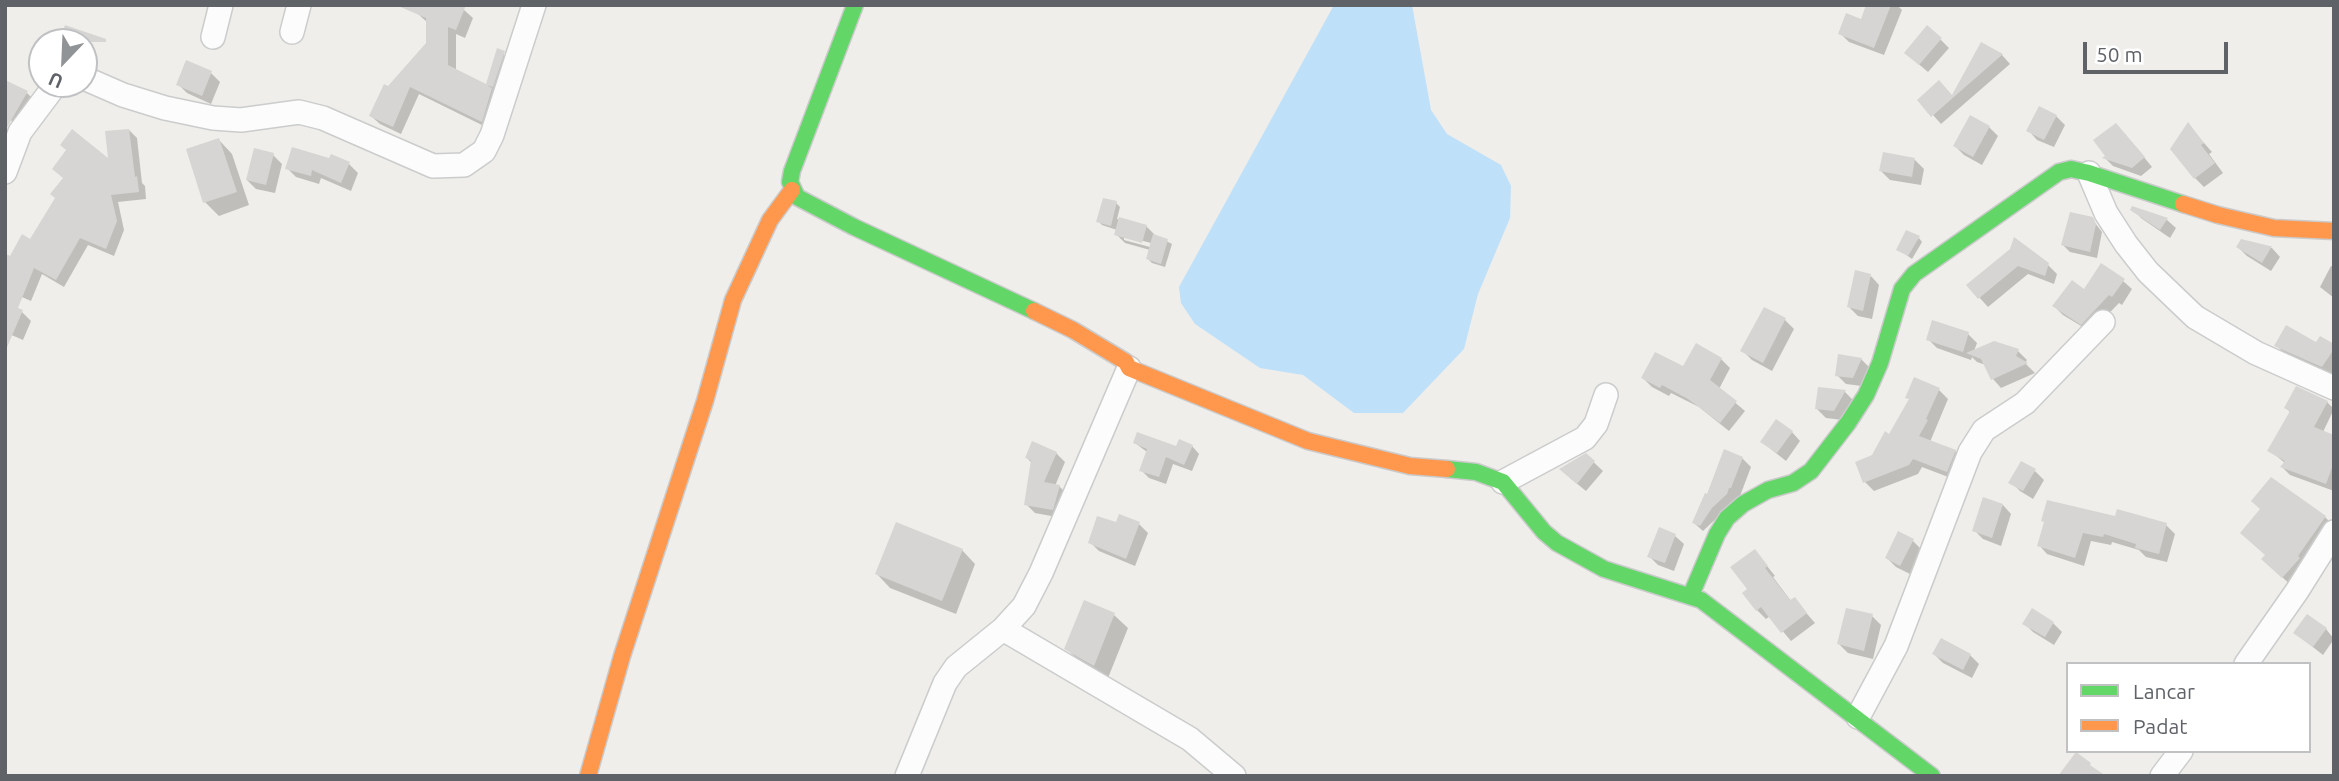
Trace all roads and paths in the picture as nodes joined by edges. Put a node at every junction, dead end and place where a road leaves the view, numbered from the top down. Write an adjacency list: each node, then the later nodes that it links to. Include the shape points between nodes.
1 (221, 5): 6 (street)
2 (299, 5): 5 (street)
3 (534, 5): 7 (street, via 492,135 484,151 464,165 433,166 299,112 241,120 213,118 165,108)
4 (855, 5): 11 (street, via 792,171)
5 (292, 32)
6 (213, 37)
7 (98, 84)
8 (46, 98): 9 (street, via 20,132)
9 (5, 172)
10 (2089, 173): 12 (street, via 2218,215 2274,228); 15 (street, via 2126,244 2195,317 2256,353); 19 (street, via 2059,172 1914,274 1902,289 1866,395 1842,431 1811,471 1768,490 1727,518)
11 (792, 190): 14 (street, via 854,227 1073,330); 24 (street, via 770,220 733,300)
12 (2334, 231)
13 (2103, 322): 22 (street, via 2025,403 1984,430 1970,452 1896,646)
14 (1129, 368): 17 (street, via 1308,441 1410,466 1476,472); 20 (street, via 1041,573 1024,607)
15 (2334, 388)
16 (1606, 395): 17 (street, via 1585,438)
17 (1503, 482): 19 (street, via 1544,532 1576,555 1604,569)
18 (2334, 532): 21 (street)
19 (1691, 595): 22 (street)
20 (1003, 629): 25 (street, via 956,667 945,683); 26 (street, via 1190,739)
21 (2247, 662)
22 (1858, 717): 27 (street)
23 (2179, 753): 28 (street)
24 (588, 776)
25 (907, 776)
26 (1234, 776)
27 (1932, 776)
28 (2162, 776)

